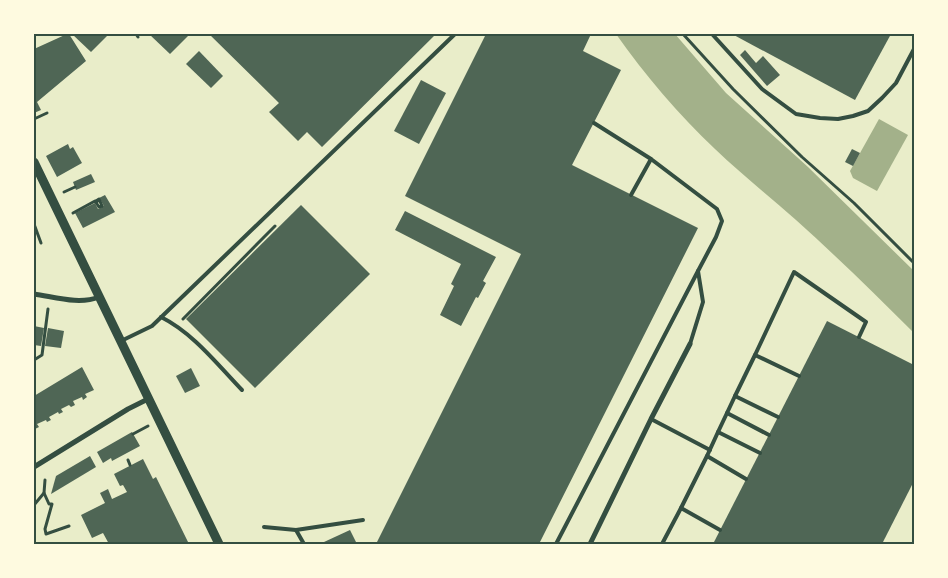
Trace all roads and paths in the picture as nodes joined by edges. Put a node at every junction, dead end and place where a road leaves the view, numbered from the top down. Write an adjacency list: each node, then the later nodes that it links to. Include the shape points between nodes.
1 (455, 34): 23 (lane)
2 (682, 34): 18 (path, via 767,123)
3 (712, 34): 4 (lane, via 762,89 796,114 820,118 838,119 868,111 896,83)
4 (914, 49)
5 (47, 112): 6 (path)
6 (34, 118)
7 (594, 124): 8 (lane)
8 (651, 159): 12 (lane); 19 (lane, via 717,209 722,221)
9 (34, 162): 21 (street)
10 (74, 186): 11 (path)
11 (62, 192)
12 (631, 195)
13 (96, 205): 14 (path, via 98,204 96,201 99,199 102,206 99,207 95,201)
14 (73, 213)
15 (280, 221): 24 (path)
16 (34, 224): 17 (path)
17 (41, 243)
18 (914, 262)
19 (698, 271): 27 (lane, via 703,302); 59 (lane)
20 (34, 294): 21 (street, via 72,300)
21 (99, 297): 26 (street)
22 (48, 308): 29 (path, via 42,355)
23 (160, 318): 26 (lane, via 152,326); 31 (lane, via 192,339)
24 (183, 319)
25 (858, 337): 28 (lane, via 866,322 794,272)
26 (121, 341): 33 (street)
27 (690, 344): 36 (street)
28 (755, 355): 30 (lane); 32 (lane)
29 (34, 360)
30 (799, 376)
31 (242, 390)
32 (735, 396): 34 (lane); 35 (lane)
33 (148, 399): 46 (street); 57 (street)
34 (727, 413): 38 (lane); 40 (lane)
35 (778, 417)
36 (651, 420): 41 (lane); 60 (street)
37 (148, 426): 39 (path)
38 (718, 432): 41 (lane); 42 (lane)
39 (133, 434)
40 (769, 435)
41 (710, 450): 43 (lane)
42 (760, 453)
43 (706, 456): 47 (lane); 51 (lane)
44 (128, 460): 45 (path)
45 (130, 465)
46 (34, 467)
47 (746, 479)
48 (46, 480): 49 (path)
49 (44, 494): 50 (path); 53 (path, via 52,504 46,534)
50 (34, 505)
51 (681, 508): 56 (lane); 61 (lane)
52 (363, 520): 55 (lane)
53 (69, 526)
54 (264, 527): 55 (lane)
55 (296, 530): 58 (lane)
56 (720, 530)
57 (219, 544)
58 (304, 544)
59 (556, 544)
60 (590, 544)
61 (662, 544)

